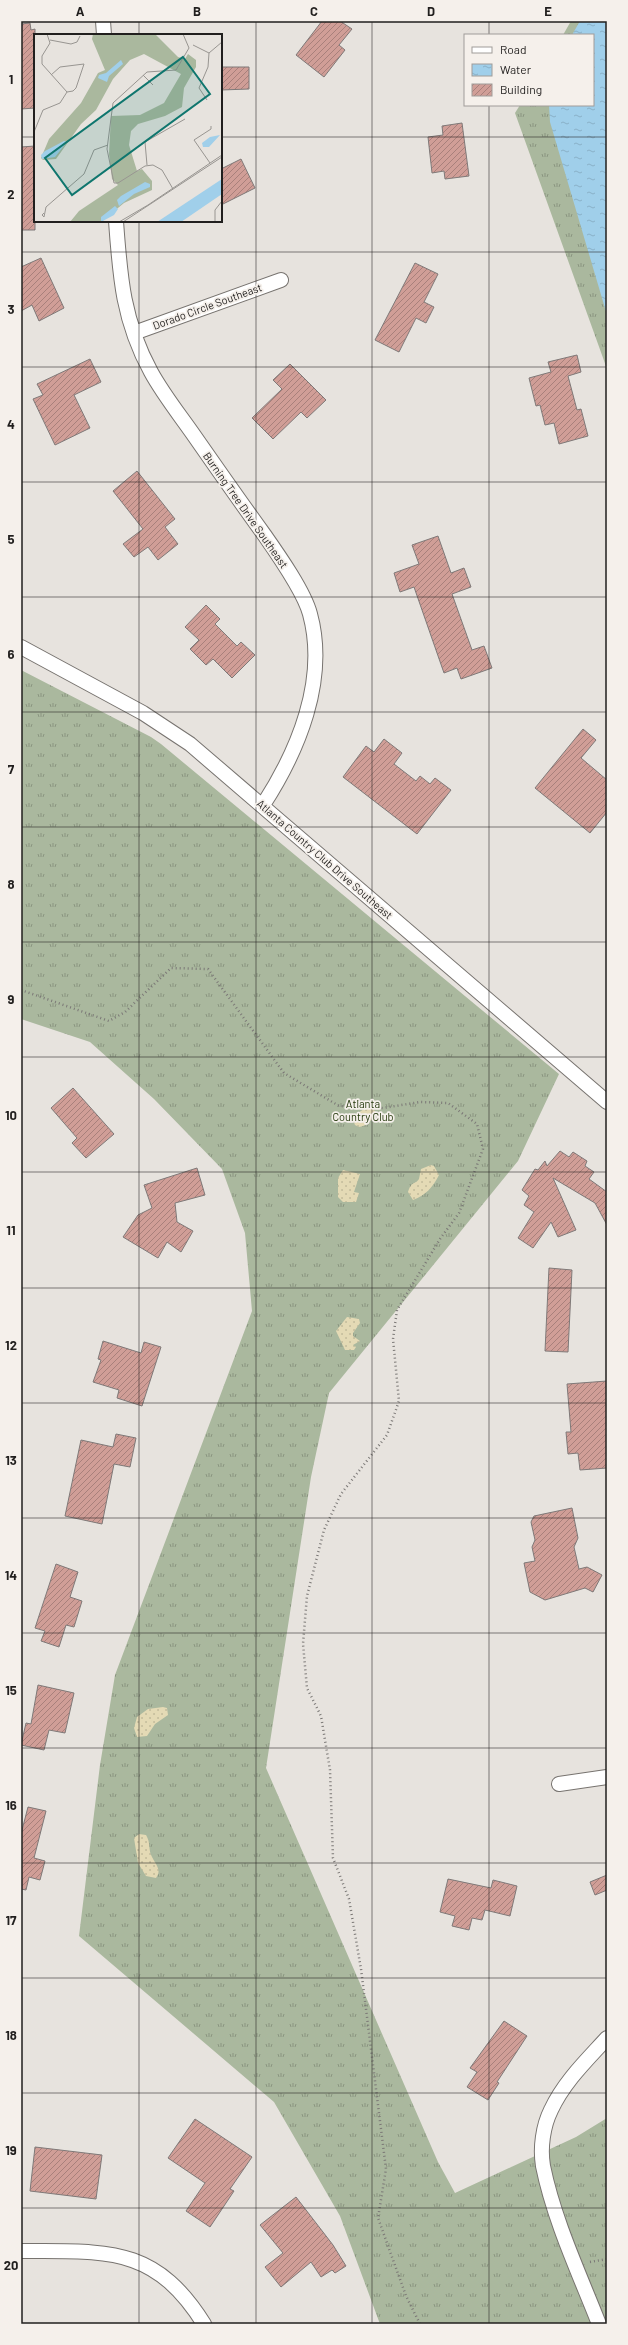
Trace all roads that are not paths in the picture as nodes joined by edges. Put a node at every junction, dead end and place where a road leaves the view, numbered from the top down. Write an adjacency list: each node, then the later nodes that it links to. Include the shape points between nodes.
1 (103, 21): 2 (street)
2 (104, 34)
3 (116, 222): 5 (street, Burning Tree Drive Southeast, via 120,282)
4 (281, 280): 5 (street, Dorado Circle Southeast)
5 (134, 333): 7 (street, Burning Tree Drive Southeast, via 151,371 276,552 310,613 315,646 314,679 308,709 280,778)
6 (21, 647): 7 (street, Atlanta Country Club Drive Southeast, via 164,726 215,764)
7 (263, 805): 8 (street, Atlanta Country Club Drive Southeast)
8 (607, 1102)
9 (607, 1777): 10 (street)
10 (559, 1784)
11 (607, 2038): 14 (street, via 577,2071 554,2105 544,2128 542,2147 543,2166 553,2204)
12 (21, 2251): 13 (street, via 105,2252 144,2264 176,2287)
13 (204, 2324)
14 (599, 2324)

